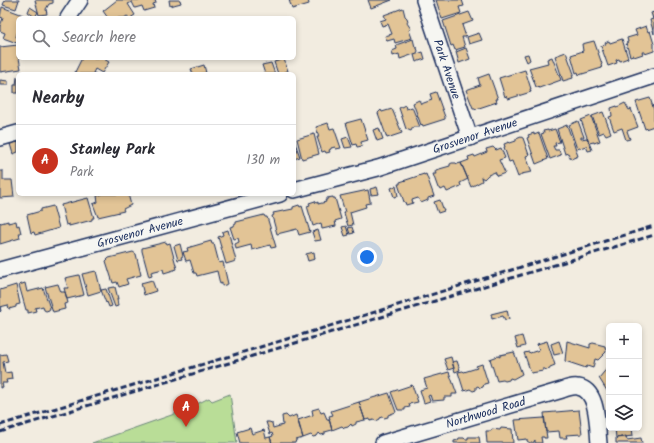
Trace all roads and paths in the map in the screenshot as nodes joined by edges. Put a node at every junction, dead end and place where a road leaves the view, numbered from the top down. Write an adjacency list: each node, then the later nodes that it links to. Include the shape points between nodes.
1 (80, 0): 3 (street)
2 (424, 0): 7 (street, Park Avenue)
3 (69, 16)
4 (654, 76): 7 (street, Grosvenor Avenue)
5 (16, 134): 6 (street)
6 (0, 138)
7 (470, 138): 8 (street, Grosvenor Avenue, via 378,168)
8 (296, 189)
9 (273, 196): 10 (street, Grosvenor Avenue)
10 (0, 270)
11 (421, 438): 12 (street, Northwood Road); 13 (street, Northwood Road, via 577,387 588,392 595,405)
12 (383, 443)
13 (600, 443)

